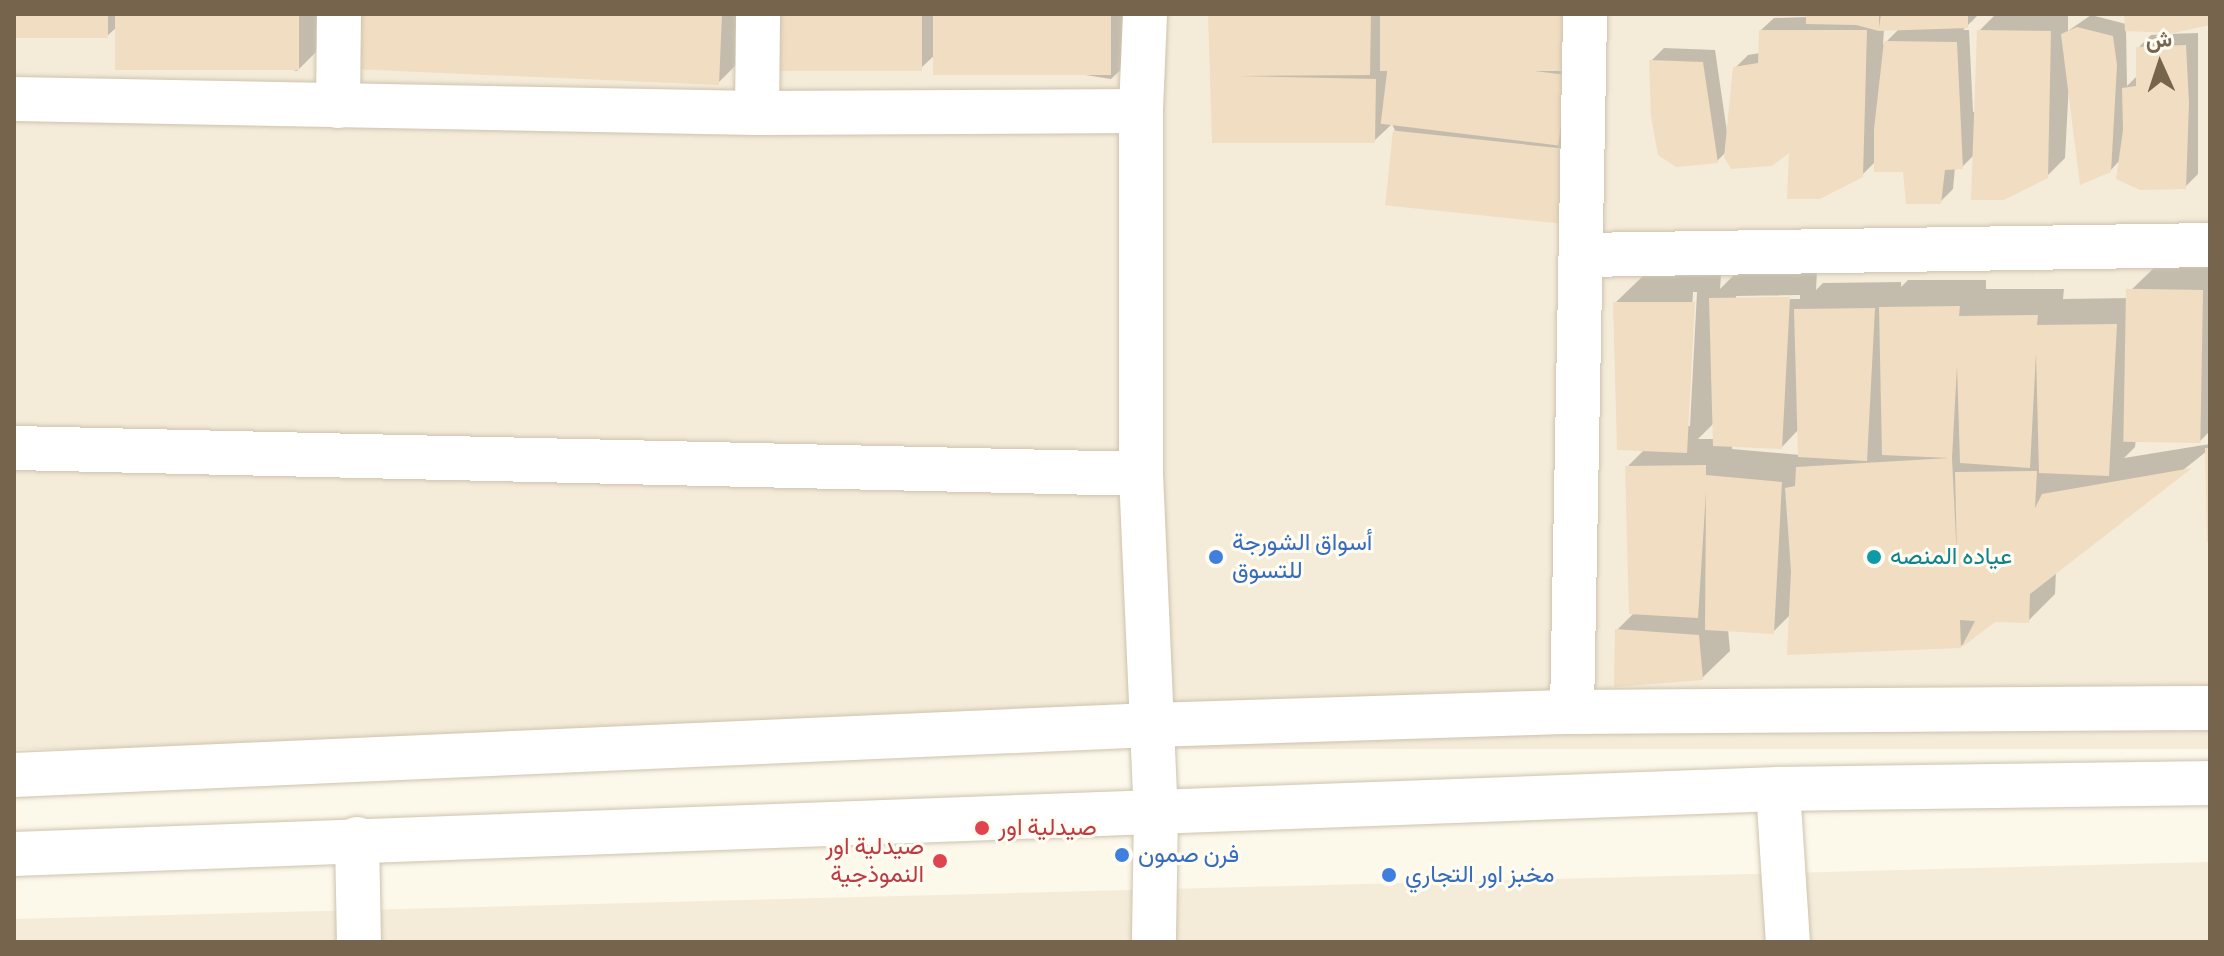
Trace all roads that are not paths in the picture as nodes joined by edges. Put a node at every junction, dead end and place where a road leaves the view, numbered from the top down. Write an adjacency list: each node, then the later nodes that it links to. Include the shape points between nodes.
1 (339, 14): 6 (street)
2 (758, 14): 8 (street)
3 (1145, 14): 7 (street)
4 (1585, 14): 10 (street)
5 (14, 99): 6 (street)
6 (338, 106): 8 (street)
7 (1141, 111): 8 (street); 12 (street)
8 (757, 113)
9 (2210, 245): 10 (street)
10 (1581, 255): 14 (street)
11 (14, 448): 12 (street)
12 (1141, 474): 15 (street)
13 (2210, 708): 14 (street)
14 (1572, 712): 15 (street)
15 (1152, 725): 16 (street); 19 (street)
16 (14, 775)
17 (2210, 783): 18 (street)
18 (1778, 789): 19 (street); 24 (street)
19 (1156, 811): 20 (street); 23 (street)
20 (357, 839): 21 (street); 22 (street)
21 (14, 854)
22 (359, 942)
23 (1154, 942)
24 (1788, 942)

